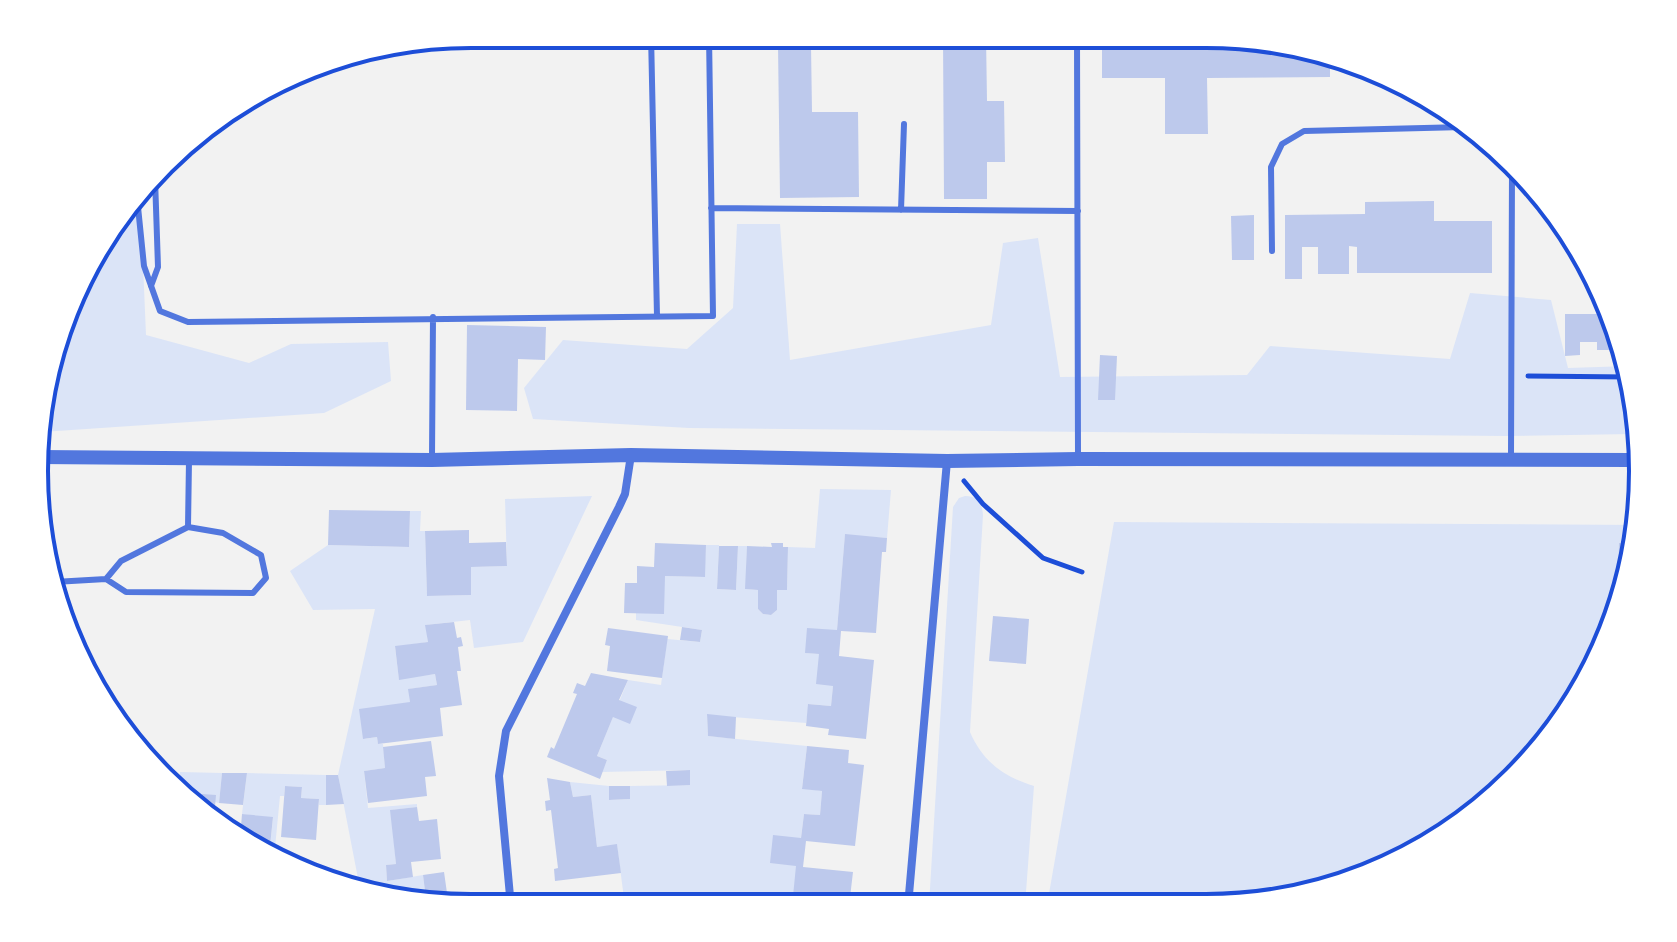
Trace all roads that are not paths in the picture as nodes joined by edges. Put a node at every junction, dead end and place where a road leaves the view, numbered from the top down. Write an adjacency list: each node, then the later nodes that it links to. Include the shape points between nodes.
1 (651, 48): 14 (lane)
2 (709, 48): 8 (lane)
3 (1077, 48): 11 (lane)
4 (904, 124): 10 (lane)
5 (1453, 127): 12 (lane, via 1304,131 1282,144 1271,167)
6 (1512, 179): 23 (lane)
7 (155, 189): 13 (lane, via 158,267)
8 (711, 208): 10 (lane); 14 (lane, via 713,316)
9 (138, 209): 13 (lane)
10 (901, 210): 11 (lane)
11 (1078, 211): 18 (lane)
12 (1272, 251)
13 (151, 286): 15 (lane, via 160,311 188,322)
14 (657, 316): 15 (lane)
15 (433, 317): 20 (lane)
16 (631, 455): 20 (street); 22 (street); 27 (street, via 625,494 506,731 499,776)
17 (48, 457): 19 (street)
18 (1078, 459): 22 (street); 23 (street)
19 (189, 460): 20 (street); 24 (lane)
20 (432, 460)
21 (1629, 460): 23 (street)
22 (947, 461): 28 (street)
23 (1511, 461)
24 (188, 527): 25 (lane, via 121,561); 25 (lane, via 223,533 261,555 266,578 253,593 126,592)
25 (106, 579): 26 (lane)
26 (62, 582)
27 (510, 894)
28 (909, 894)

